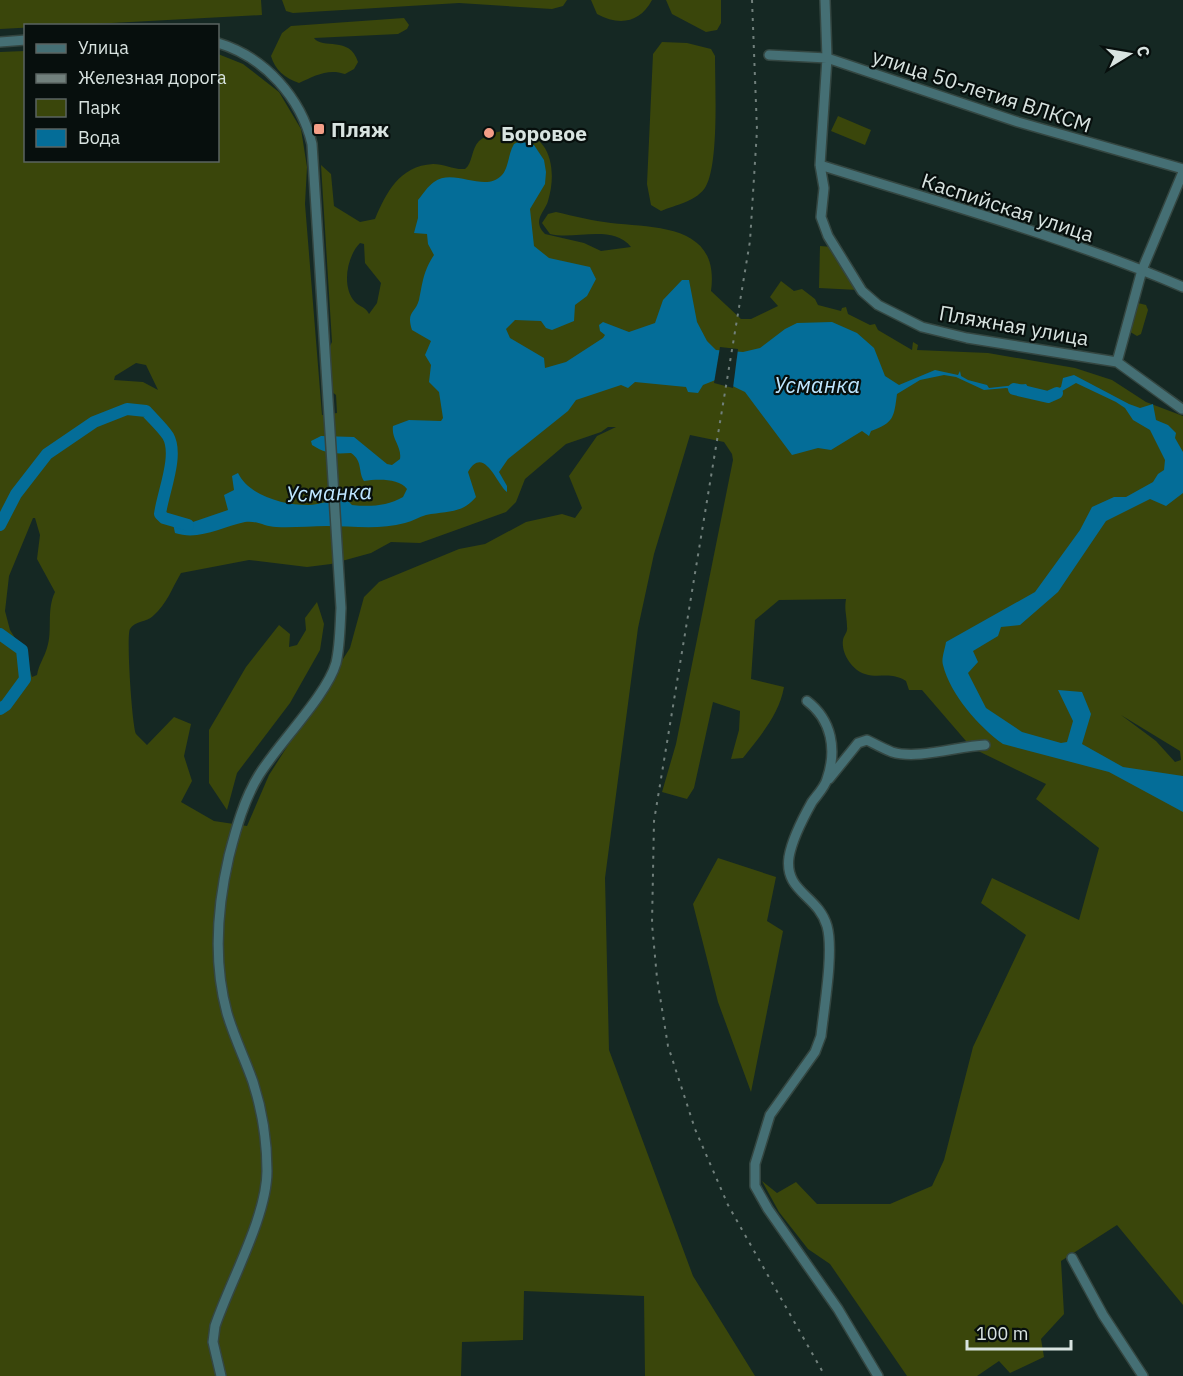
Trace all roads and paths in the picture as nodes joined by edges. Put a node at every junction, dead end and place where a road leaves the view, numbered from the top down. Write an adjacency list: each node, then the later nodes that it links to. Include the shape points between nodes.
1 (825, 0): 6 (street, Пляжная улица)
2 (24, 40): 3 (street)
3 (0, 42)
4 (219, 43): 17 (street, via 261,67 284,86 306,120 312,144 341,608 335,663 325,684 258,776 239,820 219,920 217,950 227,1013 262,1115 267,1173 264,1197 215,1326 213,1342)
5 (769, 55): 6 (street, улица 50-летия ВЛКСМ)
6 (827, 58): 7 (street, Пляжная улица); 8 (street, улица 50-летия ВЛКСМ, via 1018,122)
7 (820, 165): 9 (street, Каспийская улица); 11 (street, Пляжная улица, via 824,188 821,217 828,236 862,291 878,305 922,327 967,338)
8 (1183, 171): 9 (street)
9 (1142, 270): 10 (street, Каспийская улица); 11 (street)
10 (1183, 287)
11 (1117, 362): 12 (street, Пляжная улица)
12 (1182, 409)
13 (807, 701): 15 (street, via 817,709 832,735)
14 (985, 745): 15 (street, via 894,753 867,740 858,743)
15 (827, 780): 18 (street, via 800,826 789,854 788,870 791,880 817,905 828,928 821,1036 815,1052 770,1115 755,1164 755,1186)
16 (1072, 1258): 19 (street)
17 (221, 1376)
18 (878, 1376)
19 (1143, 1376)

